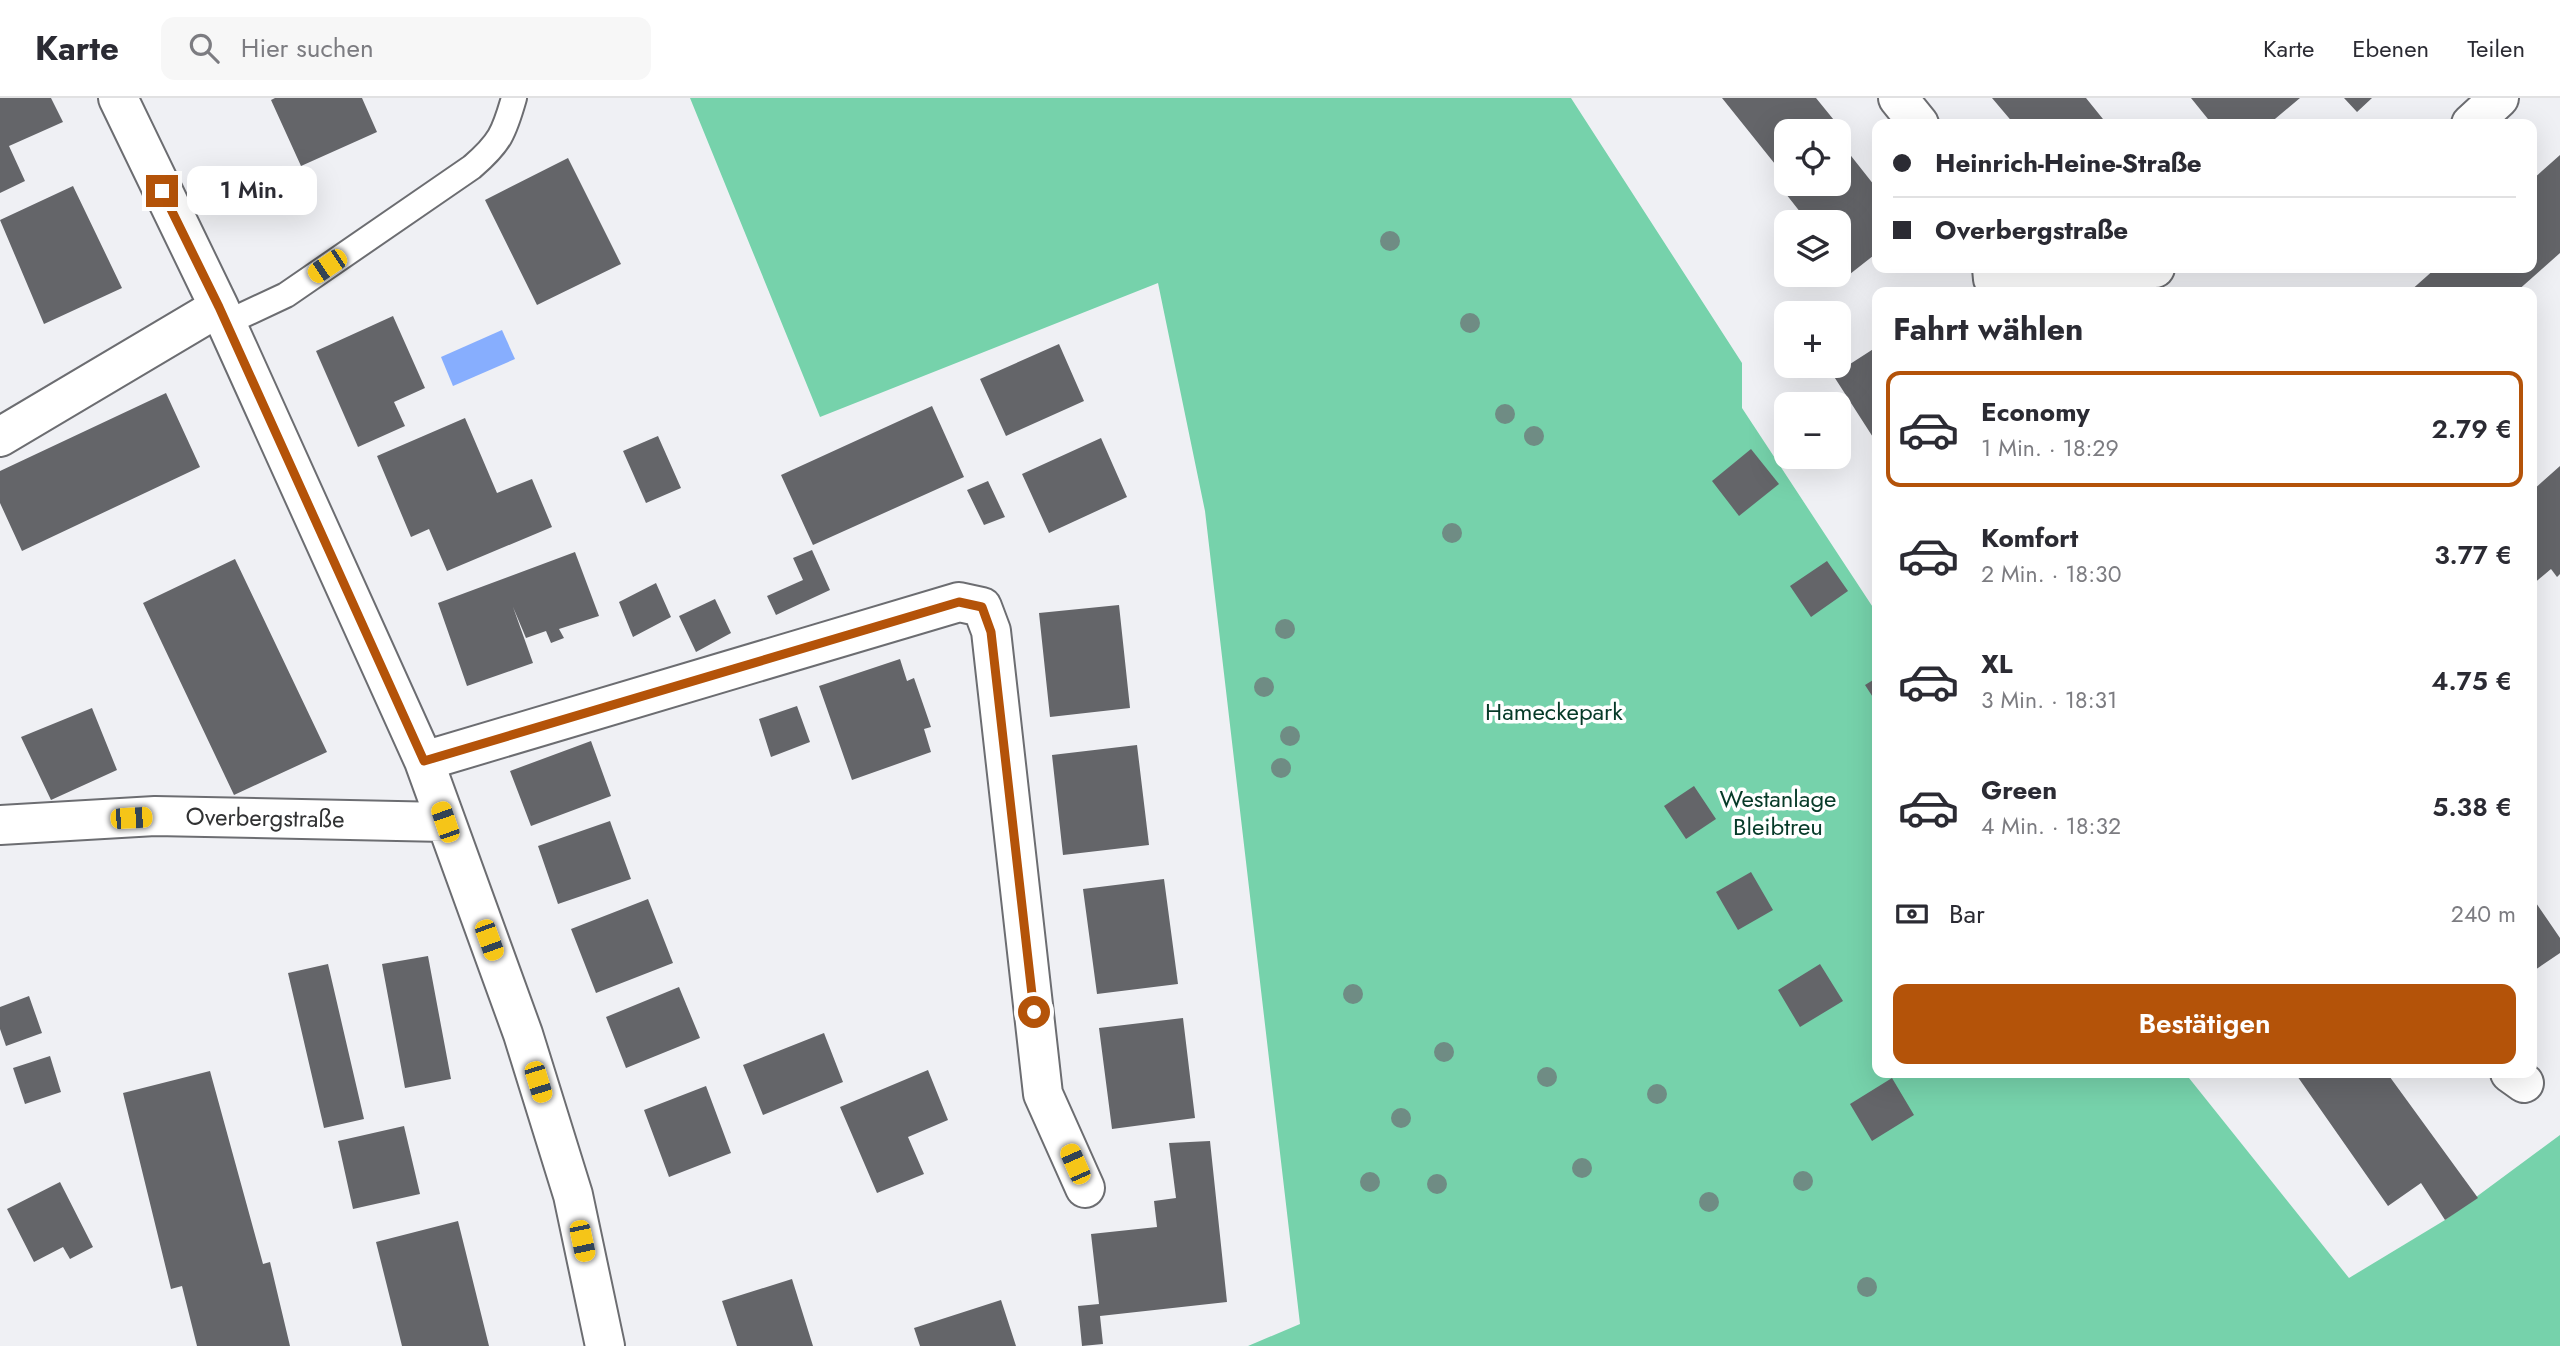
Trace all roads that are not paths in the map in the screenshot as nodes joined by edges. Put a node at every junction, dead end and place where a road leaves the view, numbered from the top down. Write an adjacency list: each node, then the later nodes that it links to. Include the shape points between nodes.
1 (118, 98): 9 (street)
2 (514, 98): 9 (lane, via 500,139 472,167 286,295)
3 (1898, 98): 5 (street)
4 (2499, 98): 6 (street)
5 (1915, 119)
6 (2476, 119)
7 (2052, 273): 8 (street)
8 (1994, 280)
9 (222, 315): 10 (street); 11 (street)
10 (0, 438)
11 (424, 761): 12 (street); 14 (street, via 959,602 982,607 991,632 1043,1094)
12 (445, 822): 13 (street, Overbergstraße, via 155,816); 15 (street, via 523,1034 573,1195)
13 (0, 825)
14 (1085, 1188)
15 (605, 1346)

